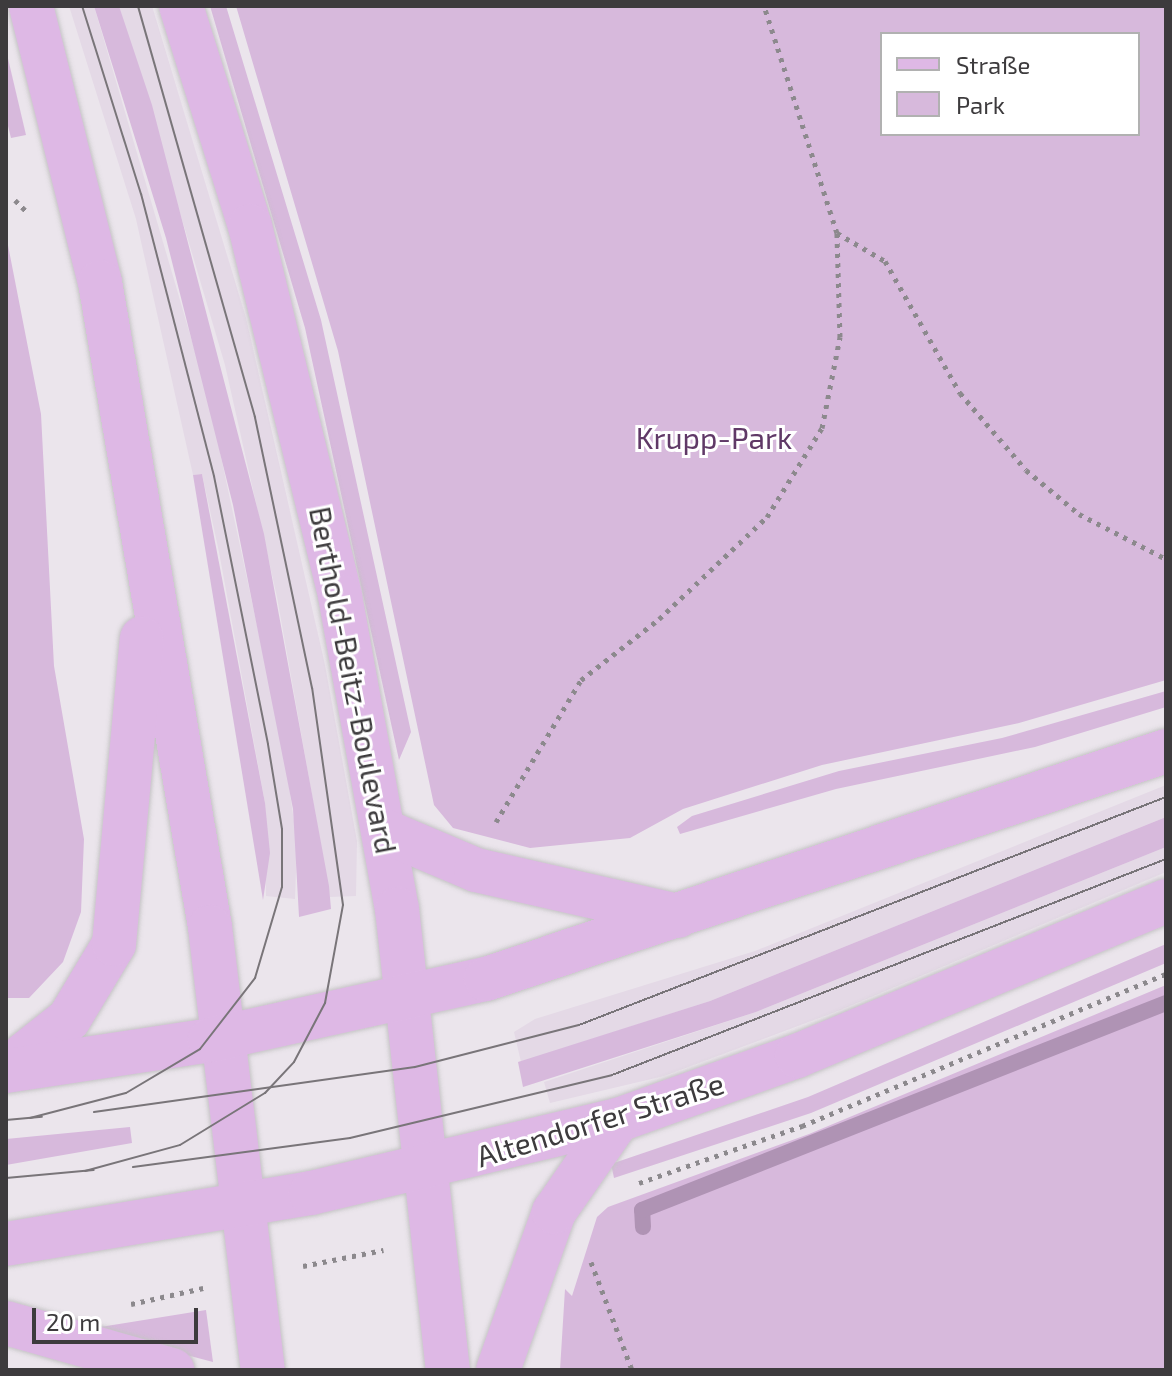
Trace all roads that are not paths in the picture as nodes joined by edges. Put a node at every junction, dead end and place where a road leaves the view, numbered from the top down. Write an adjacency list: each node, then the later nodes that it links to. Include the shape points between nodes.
1 (31, 6): 3 (main road, via 100,282)
2 (181, 6): 5 (main road, Berthold-Beitz-Boulevard, via 294,390)
3 (145, 575): 9 (main road, via 210,927); 10 (main road, via 114,944 69,1019)
4 (1166, 751): 7 (main road)
5 (384, 831): 7 (main road, via 476,870); 8 (main road, Berthold-Beitz-Boulevard)
6 (1166, 901): 11 (main road, Altendorfer Straße, via 797,1056)
7 (680, 917): 8 (main road)
8 (409, 999): 9 (main road); 12 (main road, Berthold-Beitz-Boulevard)
9 (222, 1038): 10 (main road); 13 (main road)
10 (6, 1070)
11 (618, 1120): 12 (main road, Altendorfer Straße); 19 (main road, via 554,1212)
12 (423, 1169): 13 (main road, Altendorfer Straße); 18 (main road, Berthold-Beitz-Boulevard)
13 (240, 1207): 14 (main road, Altendorfer Straße); 17 (main road)
14 (6, 1244)
15 (6, 1323): 16 (main road)
16 (172, 1370)
17 (263, 1370)
18 (448, 1370)
19 (498, 1370)

